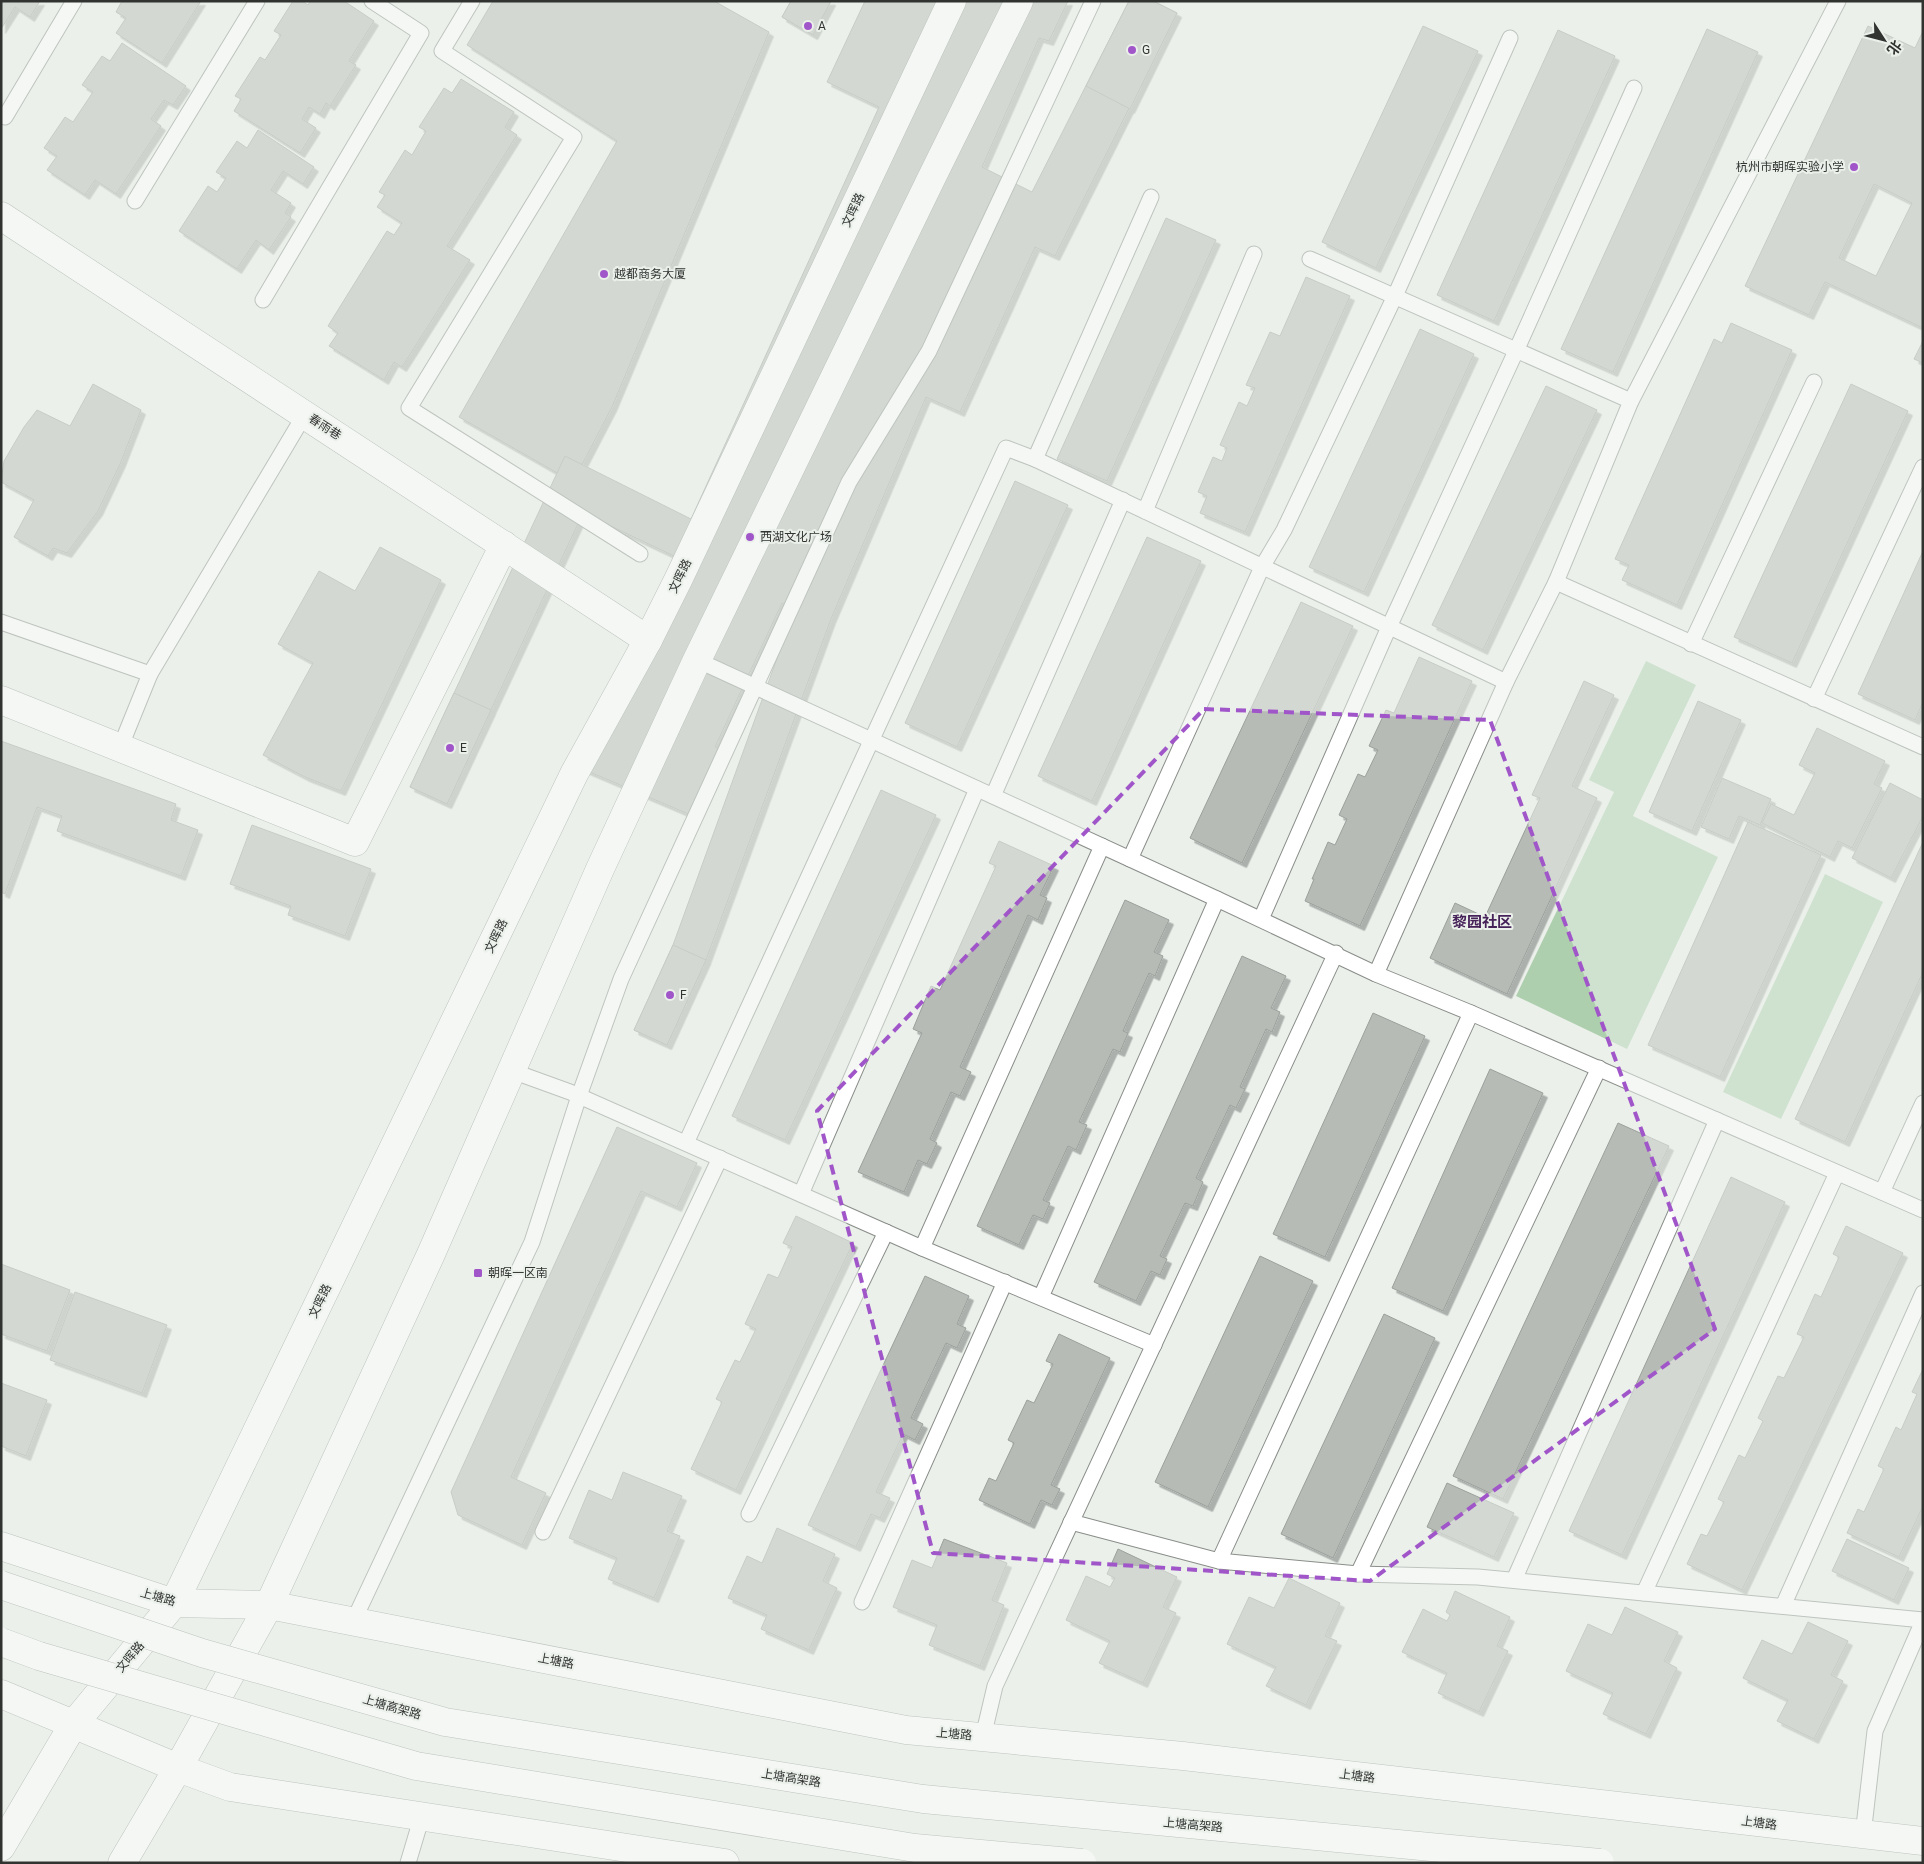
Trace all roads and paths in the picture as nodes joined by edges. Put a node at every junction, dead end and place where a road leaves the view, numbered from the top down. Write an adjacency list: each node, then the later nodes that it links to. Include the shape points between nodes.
1 (74, 1): 11 (lane)
2 (257, 1): 13 (lane)
3 (372, 1): 18 (lane, via 421,32)
4 (472, 1): 28 (lane, via 442,51 574,137 409,408)
5 (952, 1): 33 (main road, 文晖路)
6 (1020, 1): 35 (main road)
7 (1094, 1): 38 (lane, via 929,351 849,482)
8 (1838, 1): 21 (lane)
9 (1510, 38): 17 (lane)
10 (1634, 88): 19 (lane)
11 (5, 117)
12 (1151, 197): 23 (lane)
13 (135, 201)
14 (1, 216): 22 (main road, 春雨巷)
15 (1254, 254): 26 (lane)
16 (1310, 259): 17 (lane)
17 (1395, 296): 19 (lane); 29 (lane, via 1284,530)
18 (262, 300)
19 (1516, 351): 21 (lane); 32 (lane)
20 (1814, 382): 34 (lane)
21 (1630, 401): 30 (lane)
22 (305, 414): 27 (main road, 春雨巷); 36 (lane)
23 (1036, 459): 25 (lane); 41 (lane, via 1006,448)
24 (1923, 468): 39 (lane)
25 (1123, 500): 26 (lane); 45 (lane)
26 (1145, 511): 29 (lane)
27 (504, 545): 33 (main road, 春雨巷); 43 (main road, via 355,842)
28 (640, 554)
29 (1262, 567): 32 (lane); 47 (lane)
30 (1556, 582): 34 (lane); 37 (lane)
31 (1, 622): 36 (lane)
32 (1389, 627): 37 (lane); 49 (lane)
33 (648, 640): 80 (main road, 文晖路, via 574,774)
34 (1691, 644): 39 (lane)
35 (697, 660): 38 (lane); 54 (main road, via 604,860)
36 (150, 674): 43 (lane)
37 (1506, 682): 51 (lane)
38 (756, 687): 41 (lane); 55 (lane, via 621,979)
39 (1814, 699): 42 (lane)
40 (1, 700): 43 (main road)
41 (872, 740): 44 (lane); 58 (lane)
42 (1923, 747)
43 (120, 748)
44 (977, 789): 45 (lane); 62 (lane)
45 (993, 796): 46 (lane)
46 (1102, 846): 47 (lane); 65 (lane)
47 (1130, 859): 48 (lane)
48 (1218, 899): 49 (lane); 68 (lane)
49 (1261, 919): 50 (lane)
50 (1336, 953): 51 (lane); 69 (lane)
51 (1376, 974): 52 (lane)
52 (1471, 1013): 53 (lane); 74 (lane)
53 (1599, 1068): 57 (lane); 75 (lane)
54 (512, 1071): 55 (lane); 81 (main road)
55 (579, 1096): 58 (lane); 84 (lane, via 532,1242)
56 (1923, 1103): 61 (lane)
57 (1717, 1120): 60 (lane); 76 (lane)
58 (686, 1143): 59 (lane)
59 (720, 1158): 62 (lane); 72 (lane)
60 (1837, 1172): 61 (lane); 78 (lane)
61 (1882, 1192): 63 (lane)
62 (801, 1194): 64 (lane)
63 (1923, 1210)
64 (886, 1232): 65 (lane); 70 (lane)
65 (922, 1248): 66 (lane)
66 (1005, 1282): 68 (lane); 79 (lane)
67 (1923, 1293): 82 (lane)
68 (1041, 1297): 69 (lane)
69 (1154, 1345): 71 (lane)
70 (749, 1514)
71 (1071, 1522): 74 (lane); 88 (lane, via 995,1686)
72 (543, 1532)
73 (1, 1546): 80 (main road, 上塘路)
74 (1219, 1560): 75 (lane)
75 (1358, 1574): 76 (lane)
76 (1514, 1580): 78 (lane)
77 (1, 1585): 98 (main road, 上塘高架路, bridge, via 202,1653 445,1722 923,1799)
78 (1644, 1593): 82 (lane)
79 (862, 1602)
80 (174, 1603): 81 (main road, 上塘路); 87 (main road, 文晖路)
81 (269, 1605): 84 (main road, 上塘路); 89 (main road)
82 (1784, 1606): 83 (lane)
83 (1923, 1620): 91 (lane, via 1875,1731)
84 (353, 1622): 88 (main road, 上塘路, via 906,1730)
85 (1, 1642): 97 (main road, bridge, via 39,1656 416,1766 915,1848)
86 (1, 1694): 87 (main road)
87 (73, 1725): 89 (main road); 93 (main road, 文晖路)
88 (983, 1737): 91 (main road, 上塘路, via 1183,1756)
89 (178, 1768): 90 (main road, via 230,1787); 94 (main road)
90 (422, 1816): 95 (lane); 96 (main road)
91 (1864, 1835): 92 (main road, 上塘路)
92 (1923, 1841)
93 (1, 1847)
94 (122, 1863)
95 (408, 1863)
96 (725, 1863)
97 (1082, 1863)
98 (1600, 1863)

